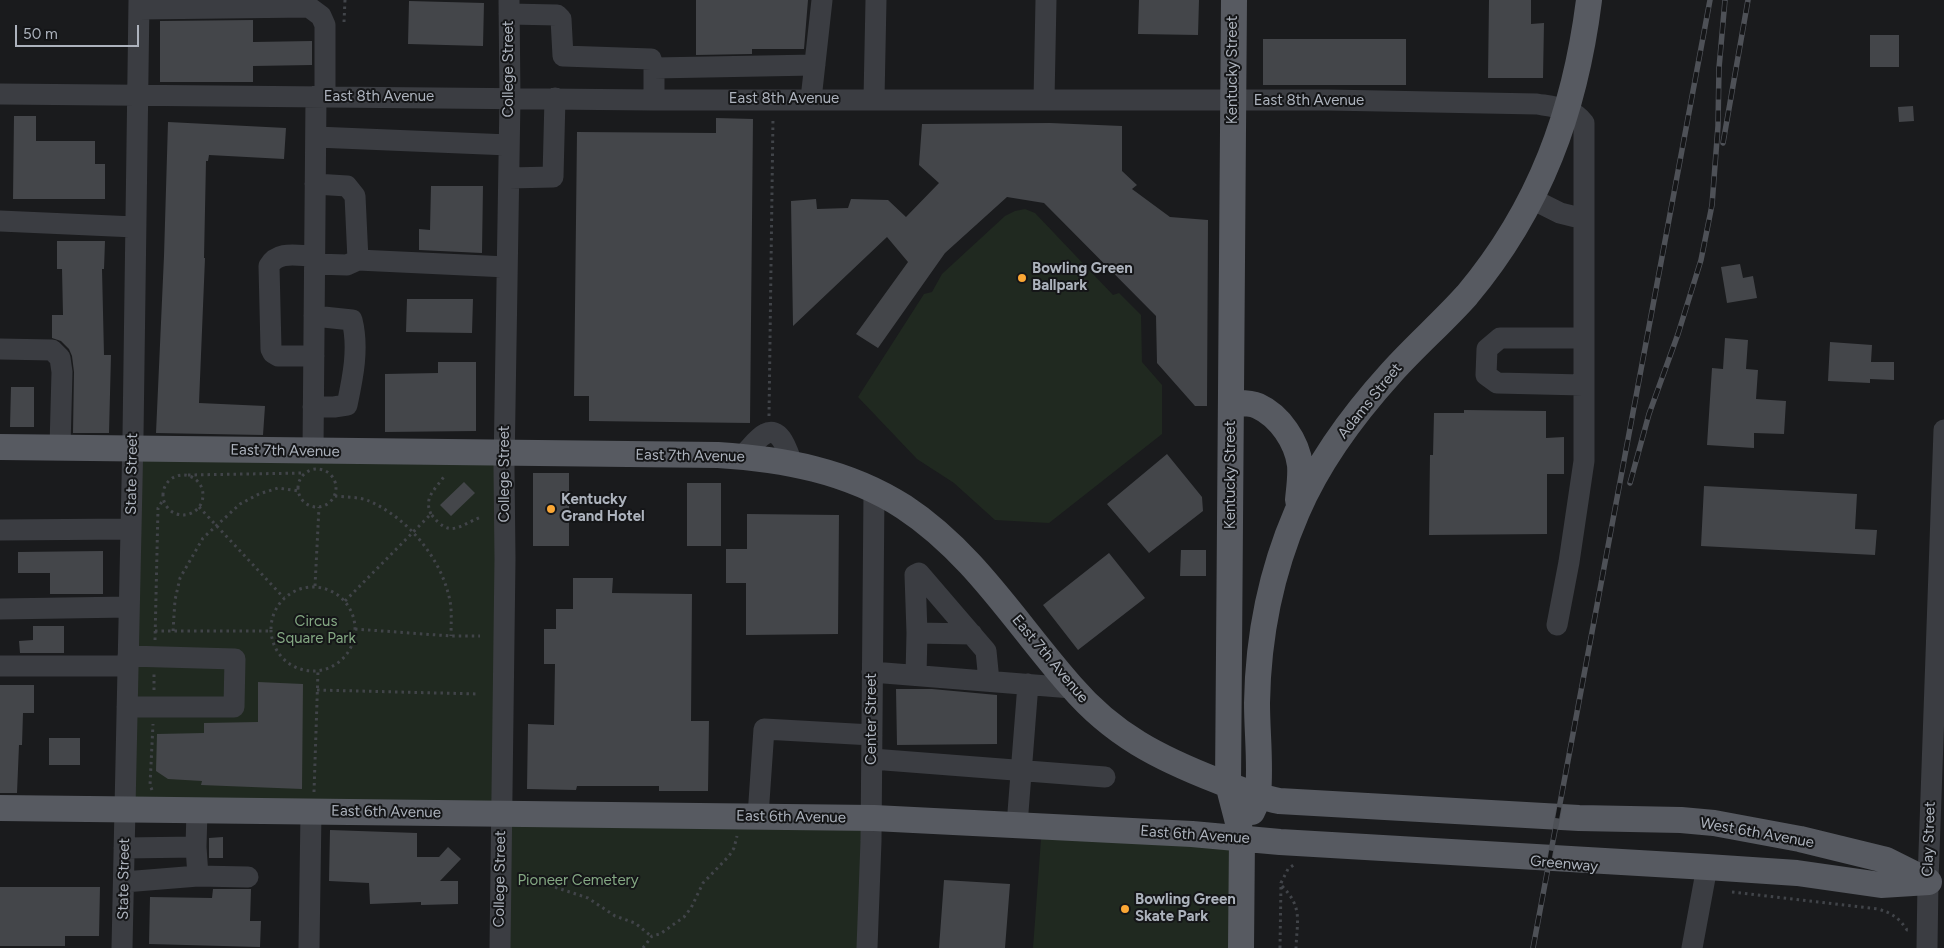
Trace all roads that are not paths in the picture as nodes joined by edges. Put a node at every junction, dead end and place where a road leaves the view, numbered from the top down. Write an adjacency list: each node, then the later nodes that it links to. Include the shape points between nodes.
1 (822, 0): 8 (street)
2 (876, 0): 16 (street)
3 (1046, 0): 18 (street)
4 (1234, 0): 19 (main road, Kentucky Street)
5 (1589, 0): 20 (main road, Adams Street, via 1580,62)
6 (139, 4): 11 (street, State Street); 12 (street, via 309,7 321,16 325,25)
7 (509, 7): 9 (street, via 557,14 561,19 563,56 651,59); 13 (street, College Street)
8 (815, 65): 9 (street); 15 (street)
9 (654, 68): 17 (street)
10 (0, 94): 11 (street, East 8th Avenue)
11 (137, 96): 12 (street, East 8th Avenue); 28 (street, State Street)
12 (321, 96): 13 (street, East 8th Avenue); 21 (street)
13 (510, 98): 14 (street, East 8th Avenue); 22 (street, College Street)
14 (555, 98): 17 (street, East 8th Avenue); 23 (street, via 553,177)
15 (811, 99): 16 (street, East 8th Avenue); 17 (street, East 8th Avenue)
16 (874, 99): 18 (street, East 8th Avenue)
17 (654, 100)
18 (1044, 100): 19 (street, East 8th Avenue)
19 (1233, 100): 20 (street, East 8th Avenue, via 1537,104); 37 (main road, Kentucky Street)
20 (1567, 110): 25 (main road, Adams Street); 26 (street, via 1584,124)
21 (316, 137): 22 (street); 24 (street)
22 (509, 145): 23 (street, College Street)
23 (509, 178): 31 (street, College Street)
24 (315, 184): 29 (street); 30 (street, via 347,186 355,196)
25 (1532, 198): 26 (street, via 1560,213); 46 (main road, Adams Street, via 1490,267 1354,415)
26 (1584, 219): 33 (street)
27 (0, 221): 28 (street)
28 (135, 227): 42 (street, State Street)
29 (315, 260): 30 (street, via 347,265); 32 (street); 35 (street, via 278,256 269,266 273,353 278,356)
30 (358, 260): 31 (street)
31 (507, 267): 43 (street, College Street)
32 (314, 316): 35 (street); 38 (street, via 352,320 355,370 347,405)
33 (1583, 338): 36 (street); 36 (street, via 1500,338 1487,349 1486,375 1497,383)
34 (0, 349): 41 (street, via 52,350 60,358)
35 (314, 356): 38 (street)
36 (1584, 385): 51 (street, via 1584,461)
37 (1231, 403): 46 (main road, via 1246,403 1265,410 1290,436 1300,466); 66 (main road, Kentucky Street)
38 (313, 407): 44 (street)
39 (1944, 430): 83 (street, Clay Street)
40 (0, 447): 41 (main road, East 7th Avenue)
41 (60, 447): 42 (main road, East 7th Avenue)
42 (132, 449): 44 (main road, East 7th Avenue); 47 (street, State Street)
43 (504, 452): 44 (main road, East 7th Avenue); 45 (main road, East 7th Avenue, via 741,456 824,471); 72 (street, College Street)
44 (309, 462)
45 (874, 491): 56 (street, Center Street); 60 (main road, East 7th Avenue, via 904,507 944,538 973,567)
46 (1297, 511): 67 (main road, Adams Street, via 1271,588 1262,636 1257,702)
47 (131, 529): 48 (street); 49 (street, State Street)
48 (0, 530)
49 (129, 607): 50 (street); 54 (street, State Street)
50 (0, 609)
51 (1556, 625)
52 (917, 633): 53 (street); 53 (street, via 915,575 919,573); 57 (street)
53 (972, 634): 58 (street, via 986,651)
54 (128, 661): 55 (street); 61 (street, State Street); 61 (street, via 235,659 235,688 234,707)
55 (0, 666)
56 (872, 672): 57 (street); 62 (street, Center Street)
57 (916, 675): 58 (street)
58 (989, 681): 59 (street)
59 (1028, 684): 60 (street); 64 (street)
60 (1072, 688): 66 (main road, East 7th Avenue, via 1101,718 1131,740)
61 (127, 707): 70 (street, State Street)
62 (872, 735): 63 (street, Center Street); 73 (street, via 764,729)
63 (872, 759): 64 (street); 74 (street, Center Street)
64 (1021, 770): 65 (street); 75 (street)
65 (1105, 778)
66 (1228, 784): 67 (main road, East 7th Avenue); 76 (main road, Kentucky Street)
67 (1258, 797): 76 (main road, Adams Street); 83 (main road, West 6th Avenue, via 1279,801 1714,823 1886,860)
68 (313, 803): 71 (main road, East 6th Avenue); 72 (main road, East 6th Avenue); 85 (street)
69 (0, 808): 70 (main road, East 6th Avenue)
70 (125, 809): 71 (main road, East 6th Avenue); 78 (street, State Street)
71 (197, 810): 77 (street)
72 (501, 813): 73 (main road, East 6th Avenue); 86 (street, College Street)
73 (758, 816): 74 (main road, East 6th Avenue)
74 (871, 818): 75 (main road, East 6th Avenue); 87 (street, Center Street)
75 (1017, 825): 76 (main road, East 6th Avenue)
76 (1242, 838): 81 (main road, East 6th Avenue, via 1580,859); 88 (main road, Kentucky Street)
77 (196, 847): 78 (street); 79 (street)
78 (124, 848): 82 (street, State Street)
79 (198, 876): 80 (street); 82 (street)
80 (248, 877)
81 (1705, 878): 83 (main road, via 1798,873 1881,885); 89 (street)
82 (124, 882): 84 (street, State Street)
83 (1936, 883): 90 (street, Clay Street)
84 (122, 948)
85 (309, 948)
86 (500, 948)
87 (867, 948)
88 (1240, 948)
89 (1692, 948)
90 (1927, 948)

